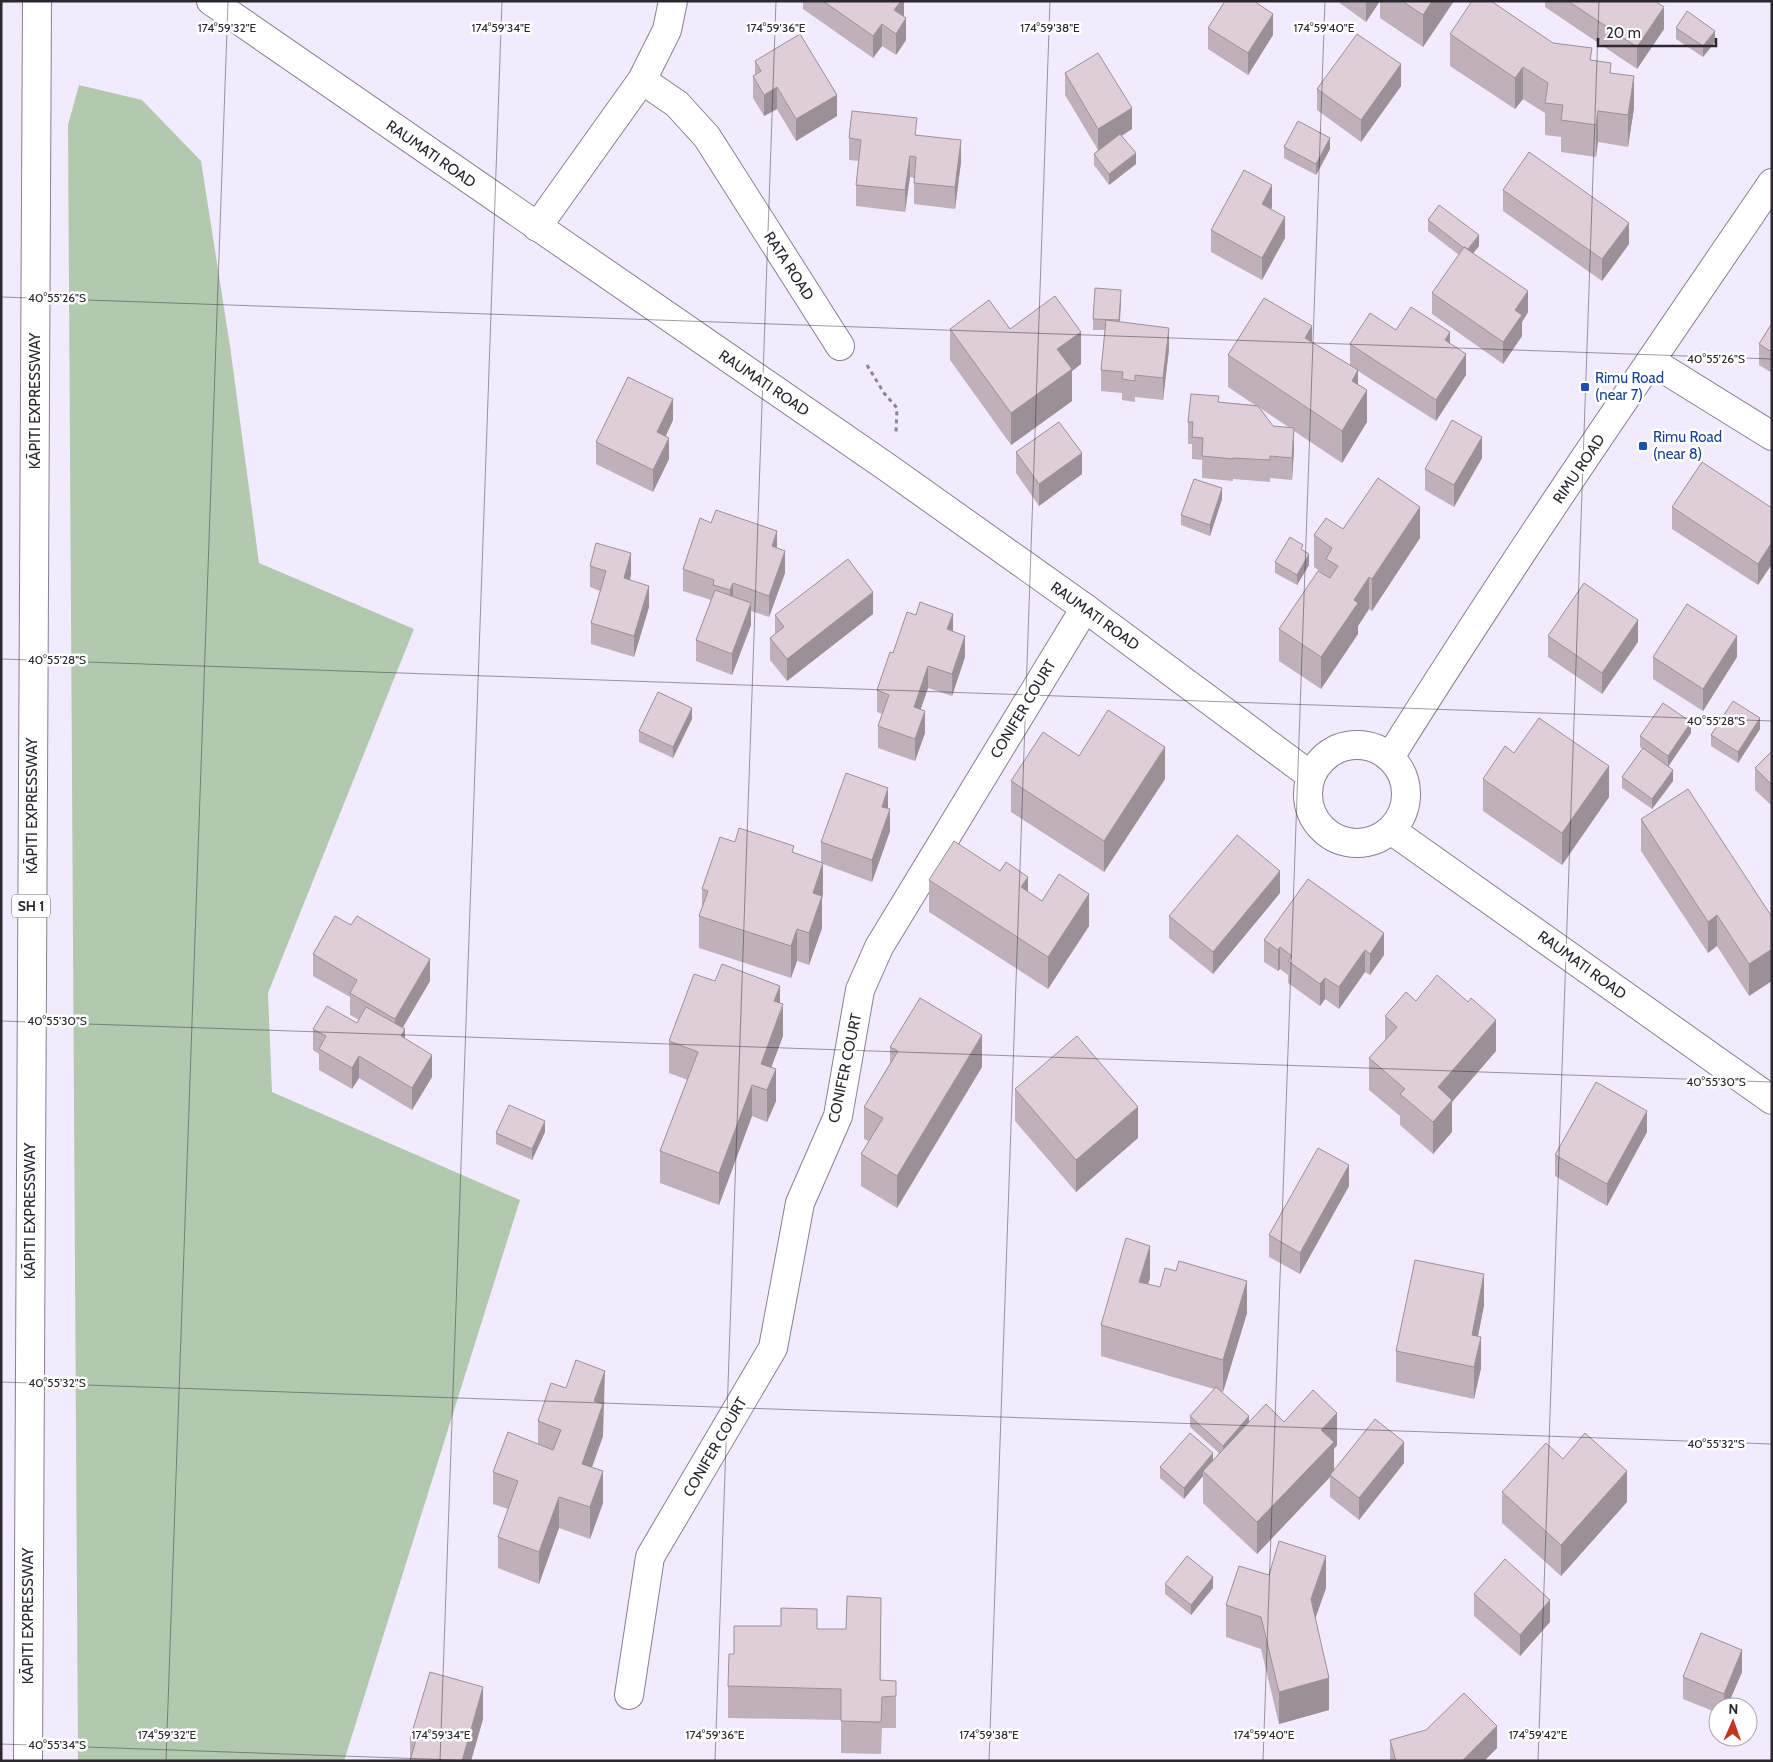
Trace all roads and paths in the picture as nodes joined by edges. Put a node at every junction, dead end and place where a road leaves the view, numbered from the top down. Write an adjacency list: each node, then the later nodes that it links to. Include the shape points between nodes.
1 (37, 1): 17 (main road, KĀPITI EXPRESSWAY / SH 1)
2 (211, 1): 6 (main road, RAUMATI ROAD)
3 (673, 1): 4 (main road, via 667,30)
4 (642, 80): 6 (main road); 7 (main road, RATA ROAD, via 677,104 707,136)
5 (1772, 183): 8 (main road, RIMU ROAD)
6 (536, 227): 10 (main road, RAUMATI ROAD)
7 (840, 346): 10 (path, via 868,365 897,408 897,425)
8 (1651, 361): 9 (main road); 12 (main road, RIMU ROAD)
9 (1772, 436)
10 (888, 468): 11 (main road, RAUMATI ROAD)
11 (1085, 608): 13 (main road, RAUMATI ROAD); 16 (main road, CONIFER COURT, via 879,947 860,990 838,1116 800,1203 773,1348 650,1557)
12 (1390, 757): 13 (main road, via 1376,748 1346,745 1331,751); 14 (main road, via 1402,773 1407,793 1403,813)
13 (1310, 775): 14 (main road, via 1309,808 1316,824 1329,835 1344,842 1361,844 1377,840)
14 (1391, 830): 15 (main road, RAUMATI ROAD)
15 (1772, 1100)
16 (629, 1696)
17 (28, 1761)

